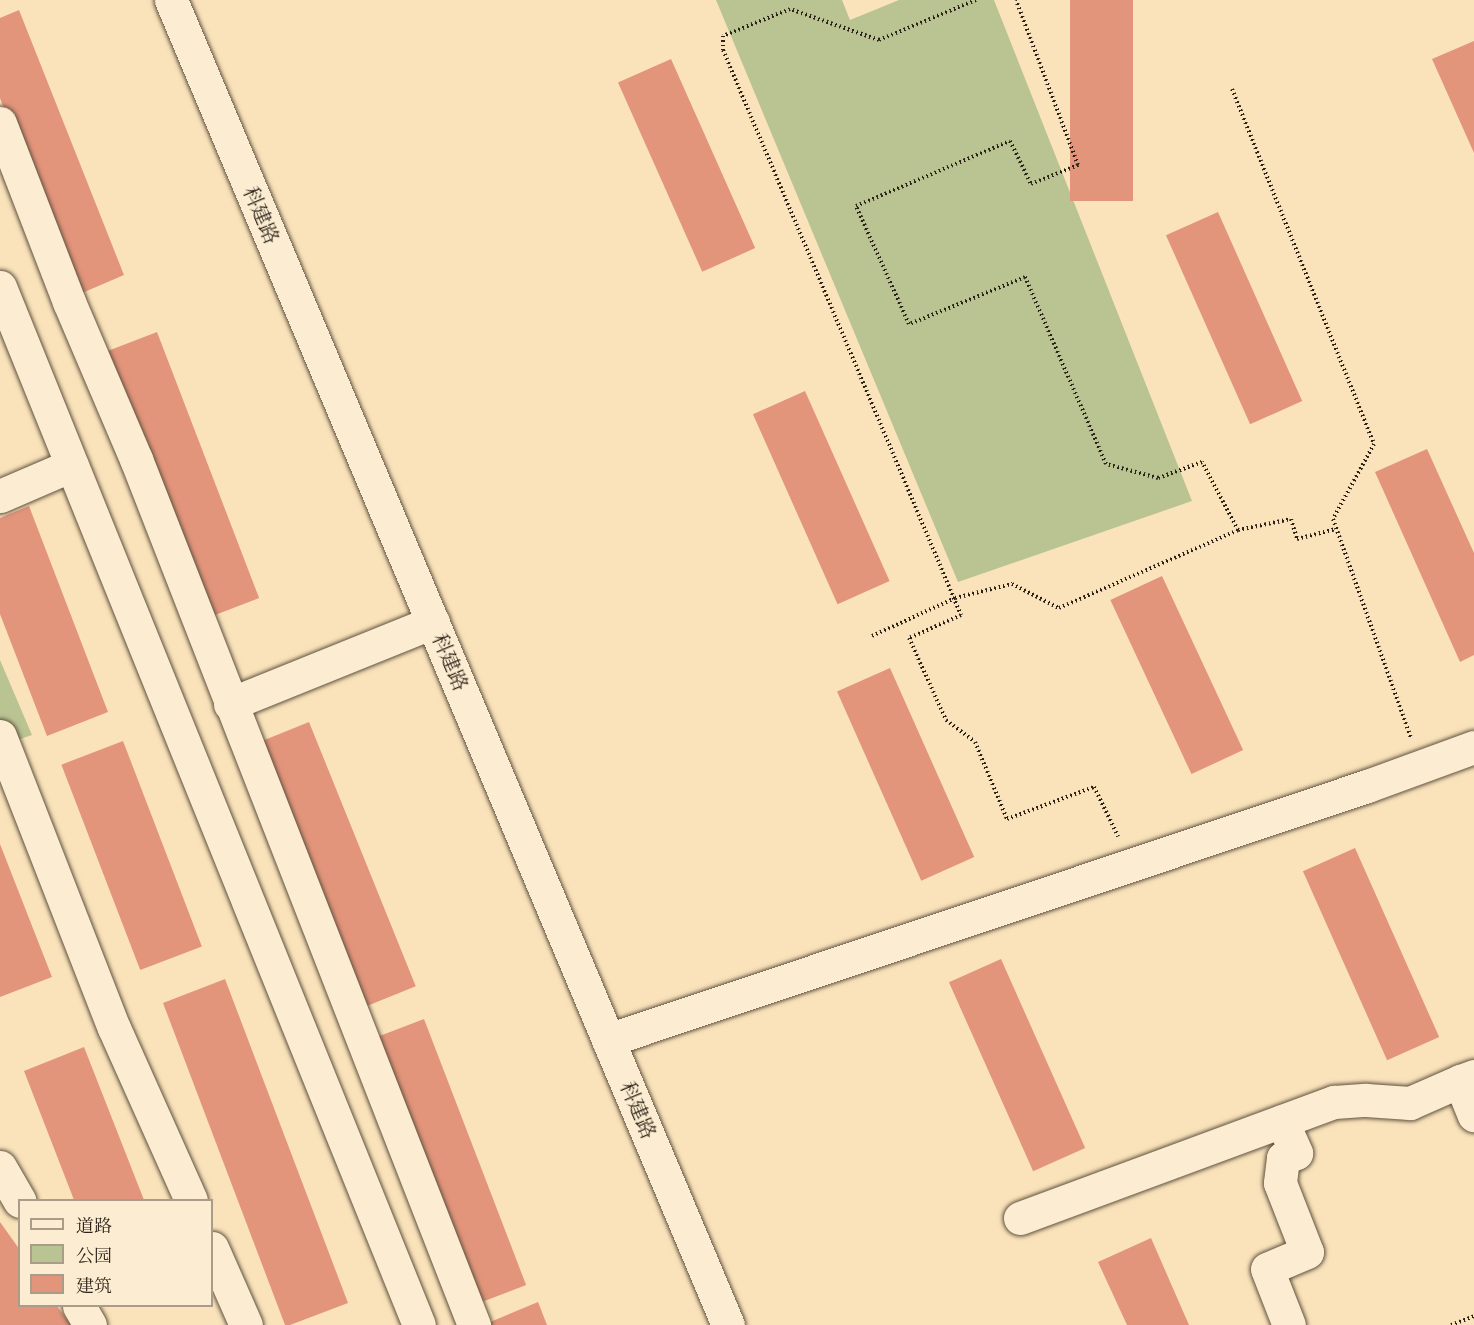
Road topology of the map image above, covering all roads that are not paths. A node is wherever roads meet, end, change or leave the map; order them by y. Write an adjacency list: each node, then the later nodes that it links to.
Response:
1 (171, 0): 6 (street, 科建路)
2 (0, 123): 7 (street)
3 (0, 287): 4 (street)
4 (72, 465): 5 (street); 22 (street)
5 (0, 496)
6 (433, 622): 7 (street); 10 (street, 科建路)
7 (230, 704): 23 (street)
8 (0, 736): 16 (street)
9 (1474, 747): 10 (street)
10 (608, 1040): 24 (street, 科建路)
11 (1467, 1079): 12 (street); 13 (street)
12 (1474, 1115)
13 (1282, 1121): 17 (street); 25 (street)
14 (0, 1167): 15 (street)
15 (19, 1199)
16 (190, 1199)
17 (1020, 1218)
18 (213, 1250): 21 (street)
19 (80, 1307): 20 (street)
20 (90, 1325)
21 (246, 1325)
22 (419, 1325)
23 (474, 1325)
24 (728, 1325)
25 (1289, 1325)

